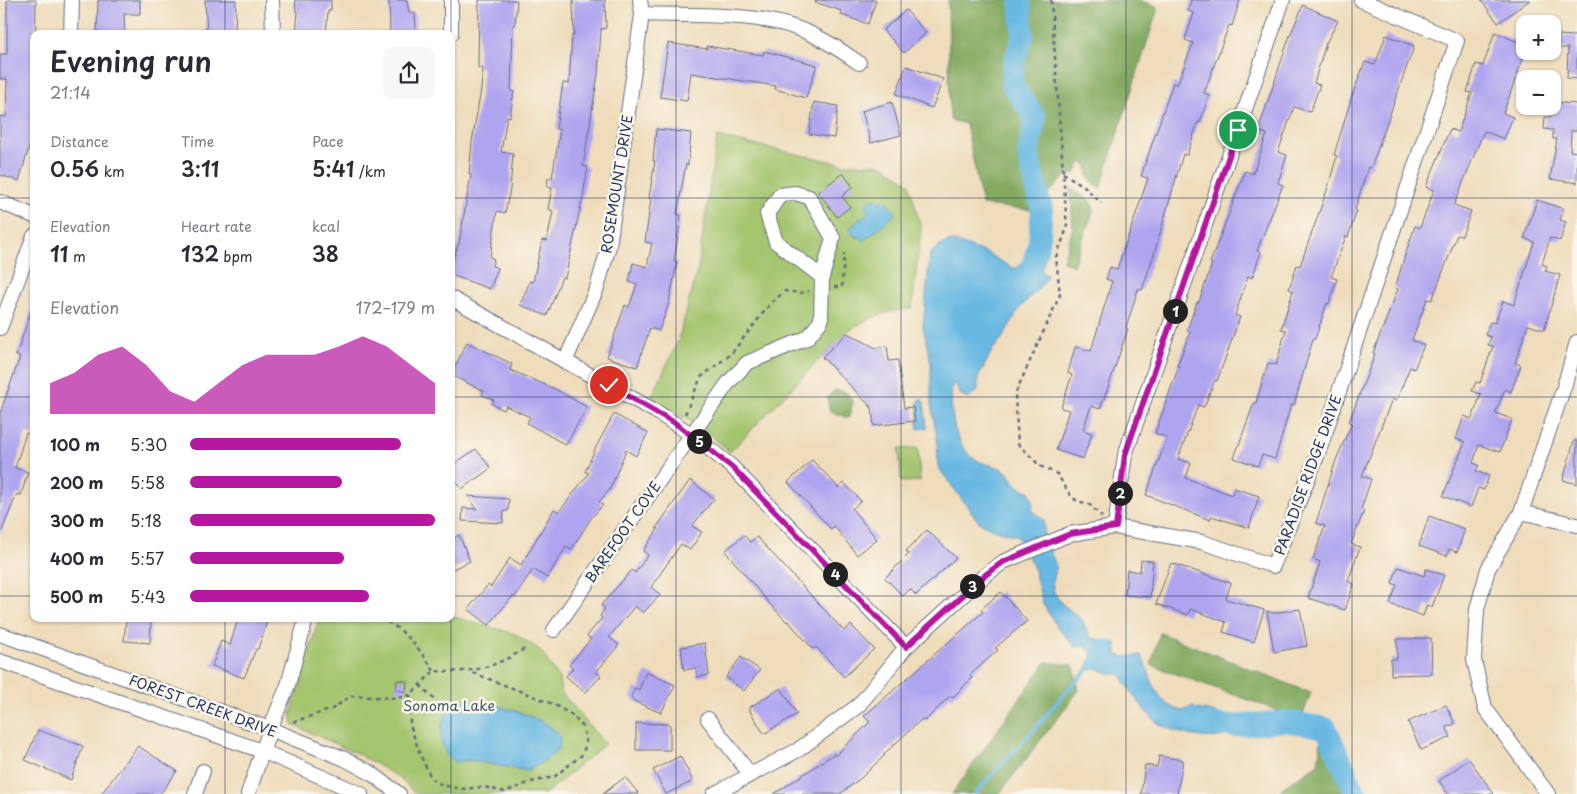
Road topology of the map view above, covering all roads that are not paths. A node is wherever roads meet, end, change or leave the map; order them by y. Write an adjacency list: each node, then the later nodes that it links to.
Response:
1 (72, 0): 7 (street)
2 (272, 0): 8 (street)
3 (452, 0): 9 (street)
4 (1282, 0): 22 (street)
5 (1362, 0): 22 (street, PARADISE RIDGE DRIVE)
6 (641, 7): 10 (street); 18 (street, ROSEMOUNT DRIVE)
7 (71, 30)
8 (273, 30)
9 (451, 30)
10 (859, 63)
11 (0, 202): 12 (street)
12 (30, 214)
13 (30, 247): 16 (street)
14 (823, 282): 14 (street, BAREFOOT COVE); 19 (street, BAREFOOT COVE)
15 (455, 300): 18 (street)
16 (0, 328)
17 (1577, 342): 20 (street)
18 (565, 362): 19 (street)
19 (691, 434): 24 (street, BAREFOOT COVE); 26 (street)
20 (1521, 512): 21 (street); 38 (street)
21 (1577, 525)
22 (1113, 527): 26 (street, PARADISE RIDGE DRIVE)
23 (305, 622): 29 (street)
24 (554, 630)
25 (0, 634): 29 (street, FOREST CREEK DRIVE)
26 (906, 647): 32 (street, PARADISE RIDGE DRIVE)
27 (0, 660): 30 (street, FOREST CREEK DRIVE)
28 (708, 719): 32 (street)
29 (270, 729): 30 (street); 36 (street, FOREST CREEK DRIVE)
30 (262, 751): 34 (street); 35 (street, FOREST CREEK DRIVE)
31 (203, 772): 33 (street)
32 (750, 774): 37 (street, PARADISE RIDGE DRIVE)
33 (195, 794)
34 (248, 794)
35 (362, 794)
36 (399, 794)
37 (714, 794)
38 (1548, 794)

